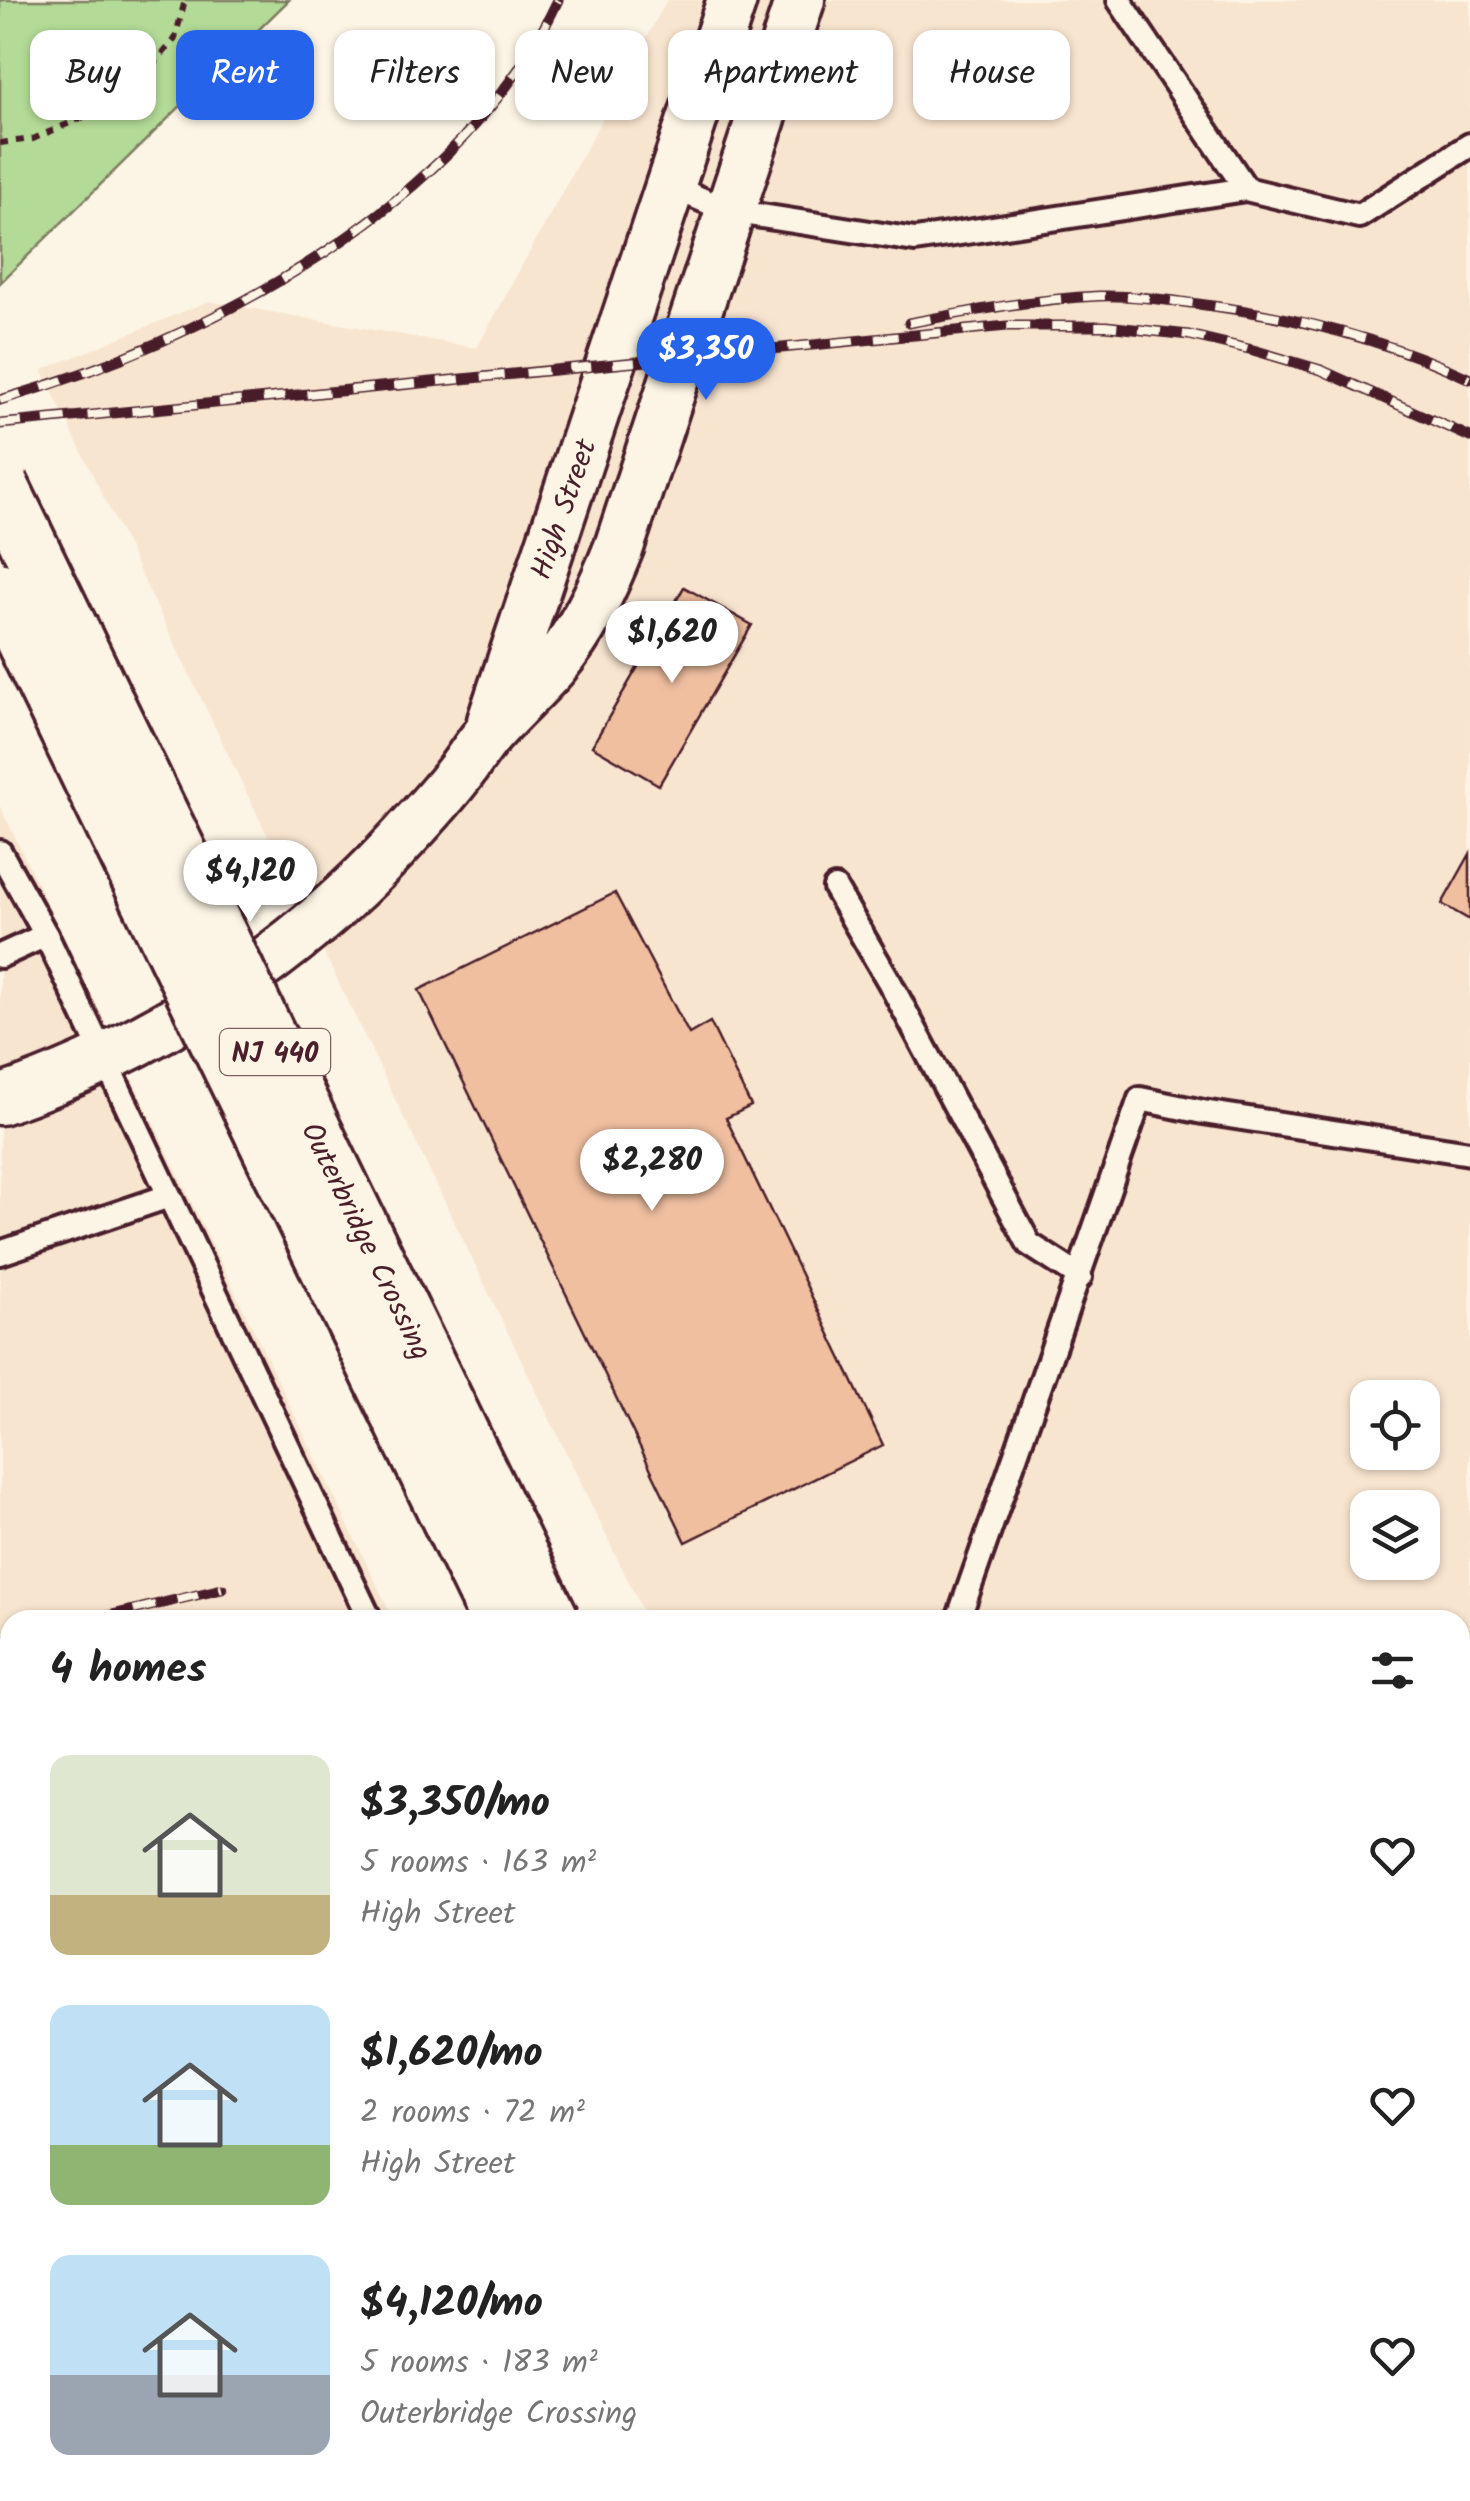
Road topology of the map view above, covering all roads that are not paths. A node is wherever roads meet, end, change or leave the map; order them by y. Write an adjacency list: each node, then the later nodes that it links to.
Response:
1 (732, 0): 5 (street, High Street)
2 (800, 0): 7 (street, High Street)
3 (1119, 0): 6 (lane)
4 (1470, 145): 6 (lane)
5 (670, 186): 7 (lane); 10 (street, High Street)
6 (1246, 189): 7 (lane)
7 (729, 211): 10 (street, High Street)
8 (0, 484): 23 (highway, Outerbridge Crossing / NJ 440, bridge)
9 (0, 591): 22 (highway, Outerbridge Crossing / NJ 440, bridge)
10 (488, 734): 15 (street, High Street)
11 (0, 852): 13 (lane)
12 (834, 888): 20 (lane)
13 (46, 935): 14 (lane); 15 (lane)
14 (0, 956)
15 (104, 1058): 16 (street, High Street); 18 (lane)
16 (0, 1100)
17 (1470, 1154): 20 (lane)
18 (169, 1196): 19 (lane); 21 (lane)
19 (0, 1253)
20 (1080, 1277): 24 (lane)
21 (365, 1610)
22 (495, 1610)
23 (546, 1610)
24 (962, 1610)

